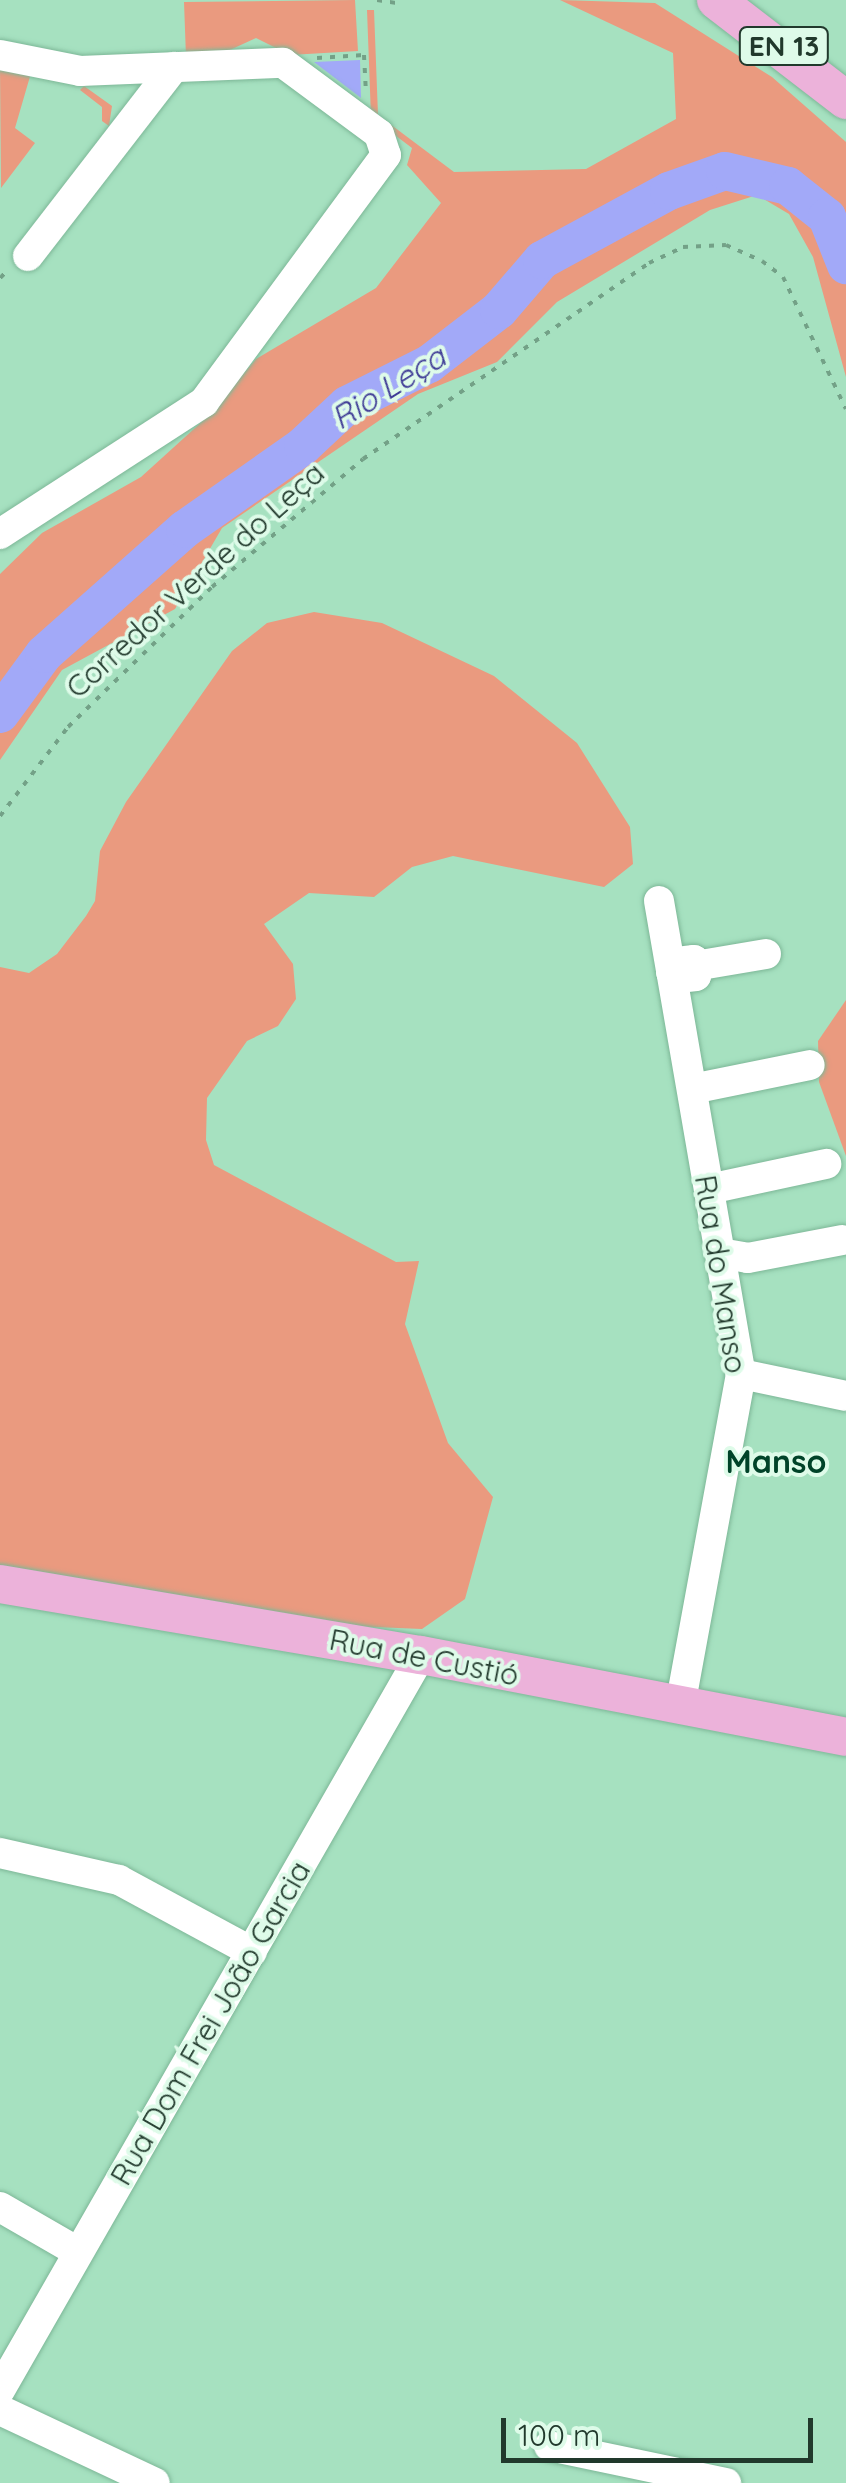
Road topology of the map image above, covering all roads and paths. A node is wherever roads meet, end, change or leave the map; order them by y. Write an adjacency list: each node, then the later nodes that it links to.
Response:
1 (376, 0): 3 (path)
2 (716, 0): 7 (main road, EN 13)
3 (397, 3)
4 (0, 55): 6 (street)
5 (283, 63): 6 (street); 8 (street); 8 (path)
6 (174, 67): 9 (street)
7 (846, 100)
8 (366, 124): 11 (street)
9 (28, 256)
10 (846, 409): 12 (path, Corredor Verde do Leça)
11 (0, 534)
12 (0, 816)
13 (659, 901): 15 (street, Rua do Manso)
14 (766, 954): 15 (street)
15 (682, 969): 17 (street, Rua do Manso)
16 (810, 1064): 17 (street)
17 (692, 1089): 19 (street, Rua do Manso)
18 (826, 1164): 19 (street)
19 (709, 1188): 21 (street, Rua do Manso)
20 (842, 1240): 21 (street)
21 (720, 1253): 22 (street, Rua do Manso)
22 (741, 1374): 23 (street); 26 (street, Rua do Manso)
23 (846, 1396)
24 (0, 1584): 25 (main road, Rua de Custió)
25 (421, 1655): 26 (main road, Rua de Custió); 29 (street, Rua Dom Frei João Garcia)
26 (680, 1706): 27 (main road, Rua de Custió)
27 (846, 1738)
28 (0, 1853): 29 (street)
29 (252, 1952): 31 (street, Rua Dom Frei João Garcia)
30 (0, 2207): 31 (street)
31 (78, 2252): 32 (street, Rua Dom Frei João Garcia)
32 (0, 2390)
33 (0, 2410): 35 (street)
34 (549, 2446): 36 (street)
35 (155, 2483)
36 (726, 2483)

